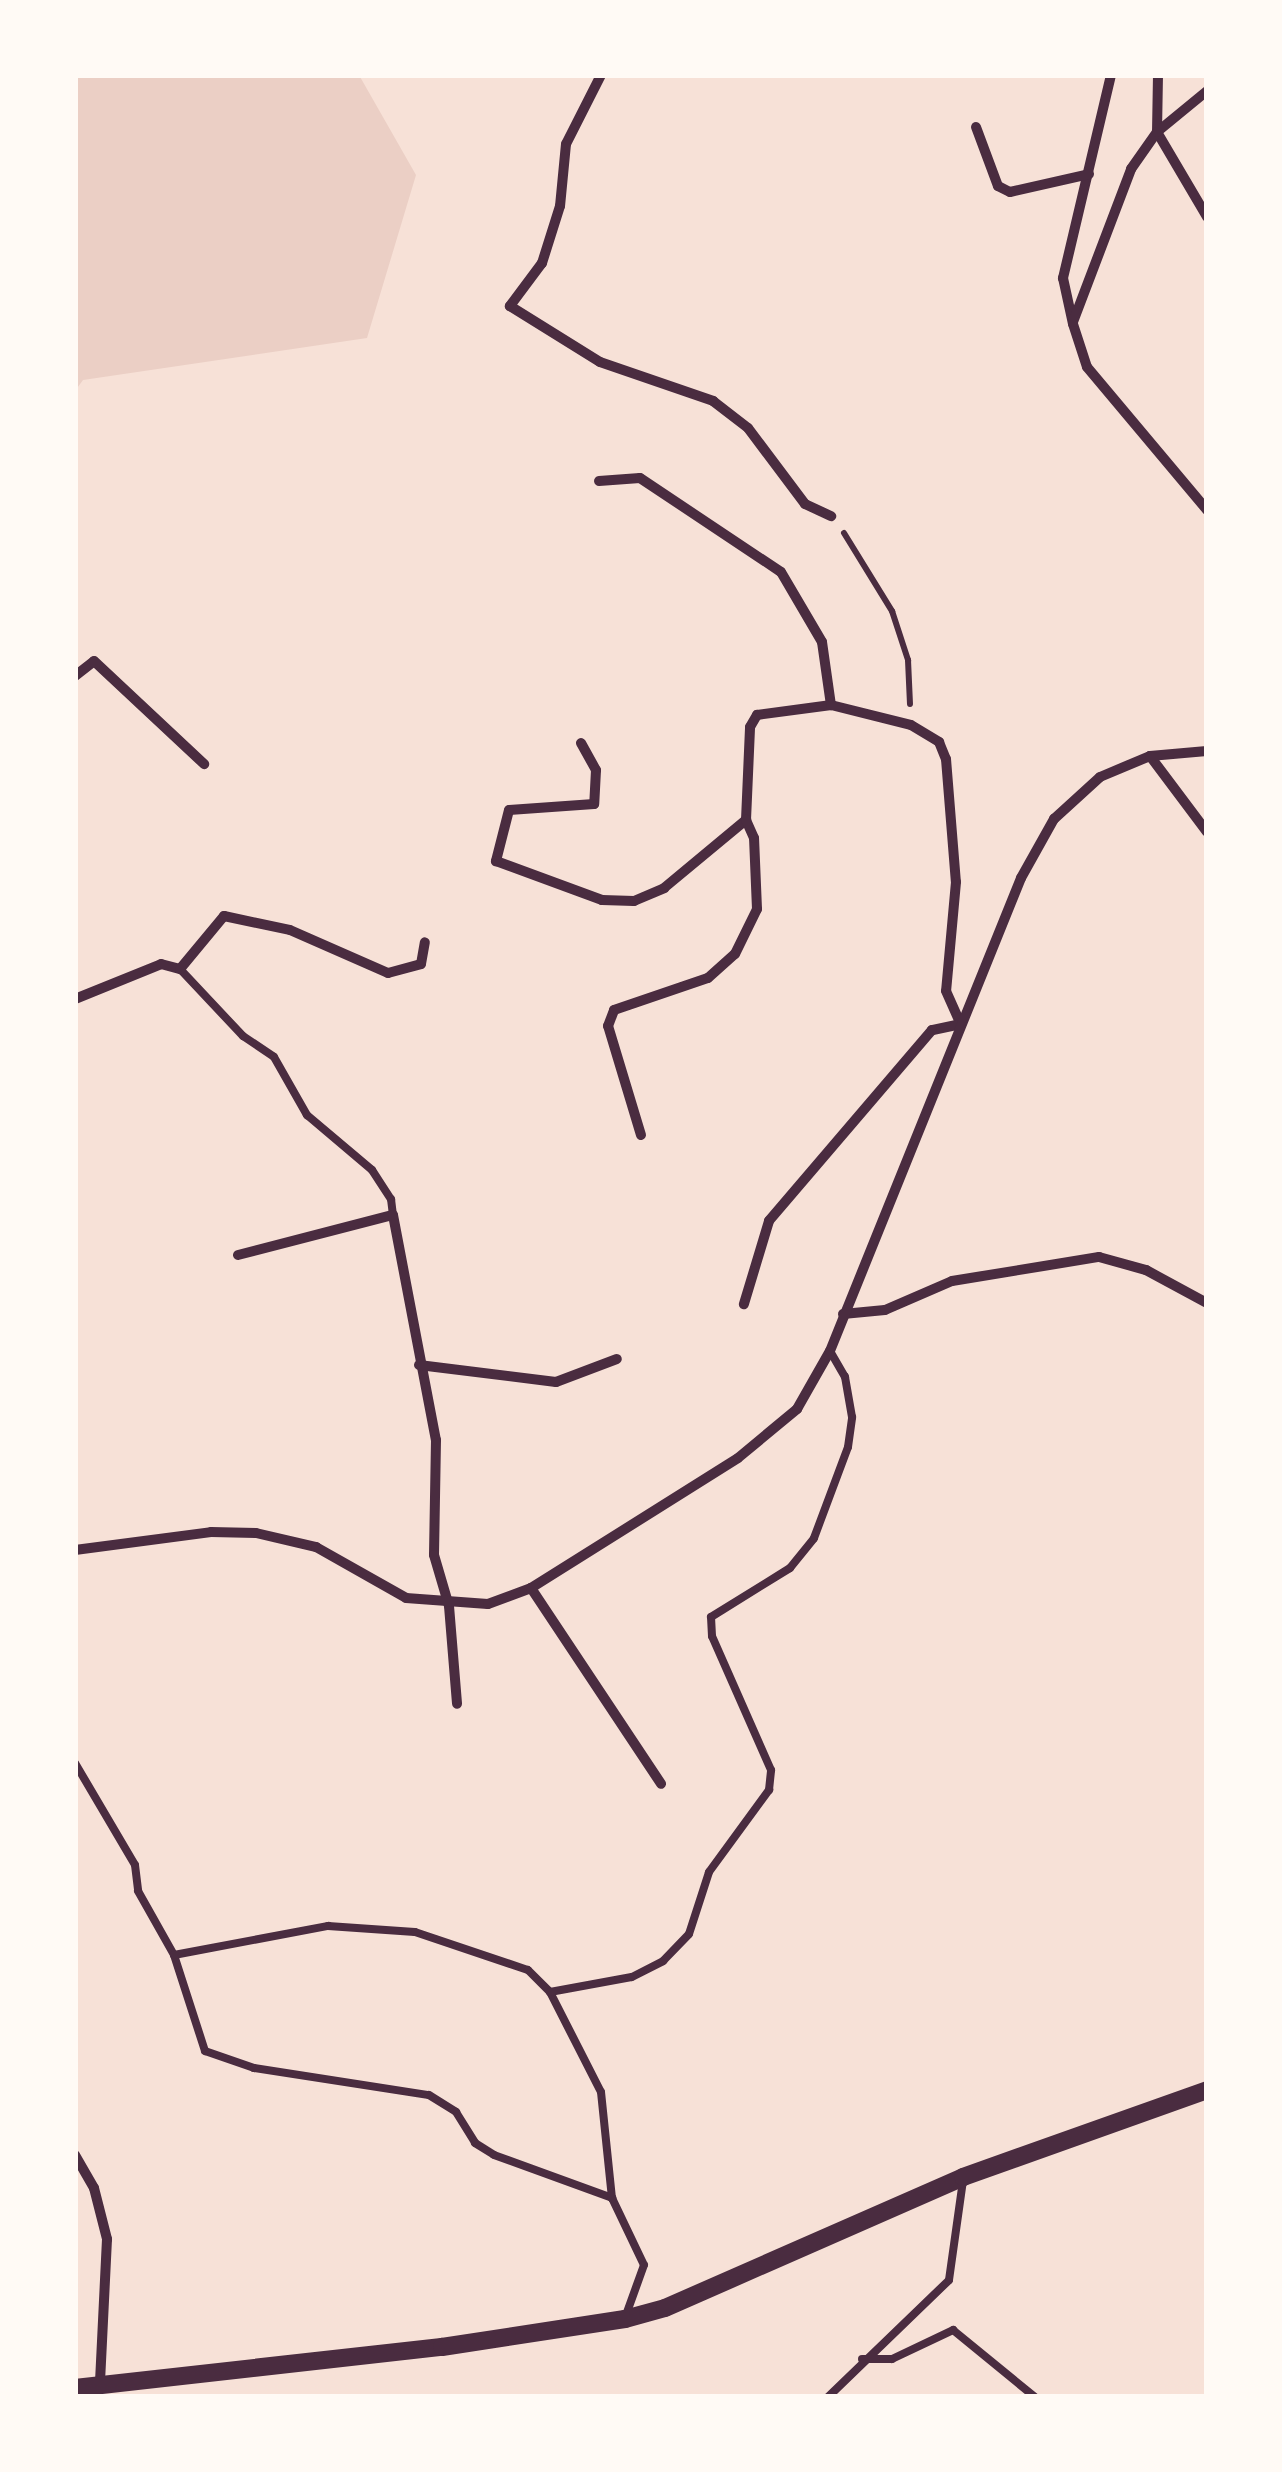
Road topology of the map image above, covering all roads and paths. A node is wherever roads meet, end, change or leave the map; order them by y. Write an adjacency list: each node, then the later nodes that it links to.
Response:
1 (601, 75): 12 (street)
2 (1111, 75): 7 (street)
3 (1158, 75): 6 (street)
4 (1207, 90): 6 (street)
5 (976, 127): 7 (street)
6 (1157, 132): 8 (street); 9 (street)
7 (1089, 174): 9 (street)
8 (1207, 217)
9 (1073, 324): 11 (street)
10 (599, 481): 14 (street)
11 (1207, 510)
12 (831, 516): 15 (path)
13 (75, 676): 19 (street)
14 (831, 705): 15 (street); 20 (street)
15 (911, 725): 25 (street)
16 (582, 743): 20 (street)
17 (1207, 751): 18 (street)
18 (1150, 756): 21 (street); 25 (street)
19 (204, 764)
20 (746, 820): 26 (street)
21 (1207, 832)
22 (425, 942): 23 (street)
23 (180, 969): 24 (street); 27 (lane)
24 (75, 999)
25 (961, 1024): 30 (street); 31 (street)
26 (640, 1135)
27 (392, 1215): 28 (street); 34 (street)
28 (238, 1256)
29 (1207, 1303): 31 (street)
30 (744, 1304)
31 (843, 1314): 32 (street)
32 (830, 1351): 36 (street); 42 (lane)
33 (618, 1359): 34 (street)
34 (419, 1366): 37 (street)
35 (75, 1550): 37 (street)
36 (531, 1588): 37 (street); 40 (street)
37 (449, 1606): 38 (street)
38 (457, 1704)
39 (75, 1763): 41 (lane)
40 (661, 1784)
41 (174, 1955): 42 (lane); 46 (lane)
42 (550, 1992): 46 (lane)
43 (1207, 2090): 45 (street)
44 (75, 2155): 49 (street)
45 (963, 2177): 47 (street); 48 (lane)
46 (612, 2198): 47 (lane)
47 (625, 2319): 49 (street)
48 (862, 2359): 51 (lane); 52 (lane)
49 (100, 2382): 50 (street)
50 (75, 2388)
51 (828, 2397)
52 (1035, 2397)

